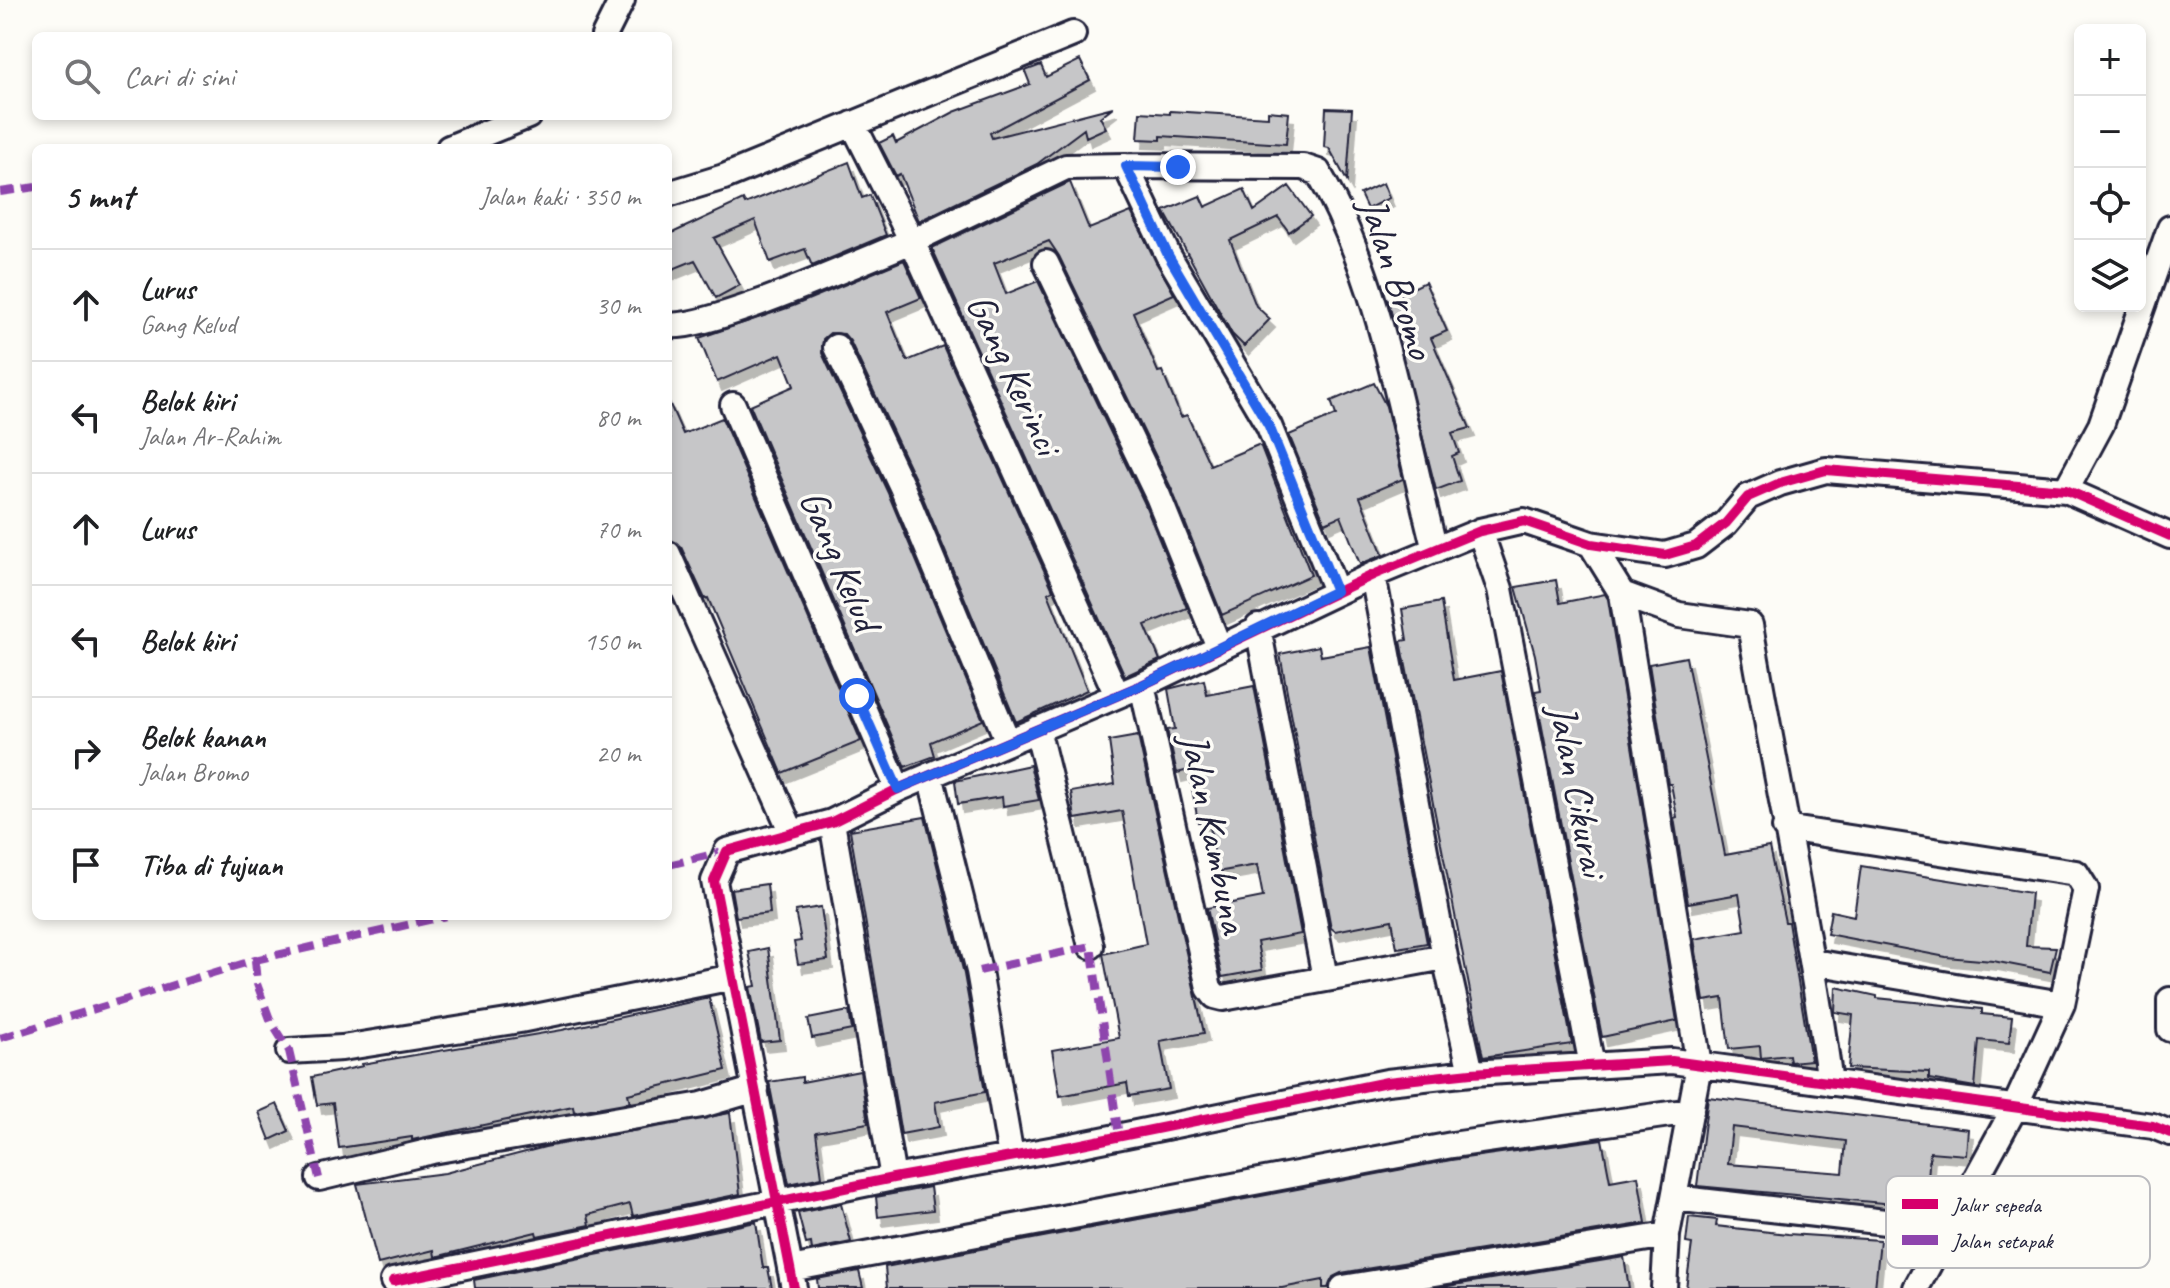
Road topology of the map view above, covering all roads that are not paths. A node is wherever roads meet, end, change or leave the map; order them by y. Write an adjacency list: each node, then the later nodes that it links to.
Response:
1 (622, 0): 2 (street)
2 (606, 32)
3 (1073, 34): 5 (street)
4 (518, 120): 6 (street)
5 (853, 124): 8 (street); 10 (street, Gang Kerinci)
6 (459, 144)
7 (1126, 166): 10 (street); 19 (street, Jalan Bromo); 22 (street)
8 (672, 193)
9 (2170, 228): 15 (street)
10 (912, 241): 12 (street); 27 (street, Gang Kerinci)
11 (1046, 263): 25 (street)
12 (672, 326)
13 (836, 347): 29 (street)
14 (733, 405): 31 (street, Gang Kelud)
15 (2066, 490): 17 (street); 18 (street)
16 (1480, 531): 18 (street); 19 (street); 45 (street, Jalan Cikurai)
17 (2170, 536)
18 (1591, 544): 23 (street)
19 (1435, 550): 21 (street)
20 (672, 563): 34 (street)
21 (1373, 575): 22 (street); 36 (street)
22 (1336, 591): 24 (street)
23 (1622, 594): 33 (street); 44 (street)
24 (1258, 627): 25 (street); 39 (street)
25 (1219, 647): 26 (street)
26 (1142, 685): 27 (street); 39 (street, Jalan Kambuna)
27 (1117, 695): 28 (street)
28 (1037, 729): 29 (street); 35 (street)
29 (1008, 742): 30 (street)
30 (930, 775): 31 (street); 52 (street)
31 (898, 789): 32 (street)
32 (832, 822): 34 (street); 55 (street)
33 (1785, 828): 37 (street); 41 (street)
34 (792, 833): 38 (street)
35 (1091, 946)
36 (1445, 957): 39 (street); 46 (street)
37 (1813, 962): 41 (street); 47 (street)
38 (733, 977): 43 (street); 48 (street)
39 (1325, 978)
40 (2170, 1000): 42 (street)
41 (2062, 1004): 49 (street)
42 (2170, 1029)
43 (289, 1051)
44 (1699, 1065): 45 (street); 47 (street); 50 (street)
45 (1592, 1066): 46 (street)
46 (1471, 1073): 52 (street)
47 (1830, 1083): 49 (street)
48 (756, 1089): 54 (street); 57 (street)
49 (2014, 1109): 51 (street); 53 (street)
50 (1691, 1111): 56 (street); 61 (street)
51 (2170, 1133)
52 (1011, 1157): 55 (street)
53 (1977, 1176)
54 (319, 1178)
55 (893, 1178): 57 (street)
56 (1674, 1198): 58 (street); 59 (street)
57 (778, 1202): 61 (street); 62 (street)
58 (1886, 1222)
59 (1667, 1235): 63 (street); 64 (street)
60 (1927, 1268): 65 (street)
61 (792, 1278)
62 (393, 1281)
63 (1343, 1288)
64 (1664, 1288)
65 (1916, 1288)

